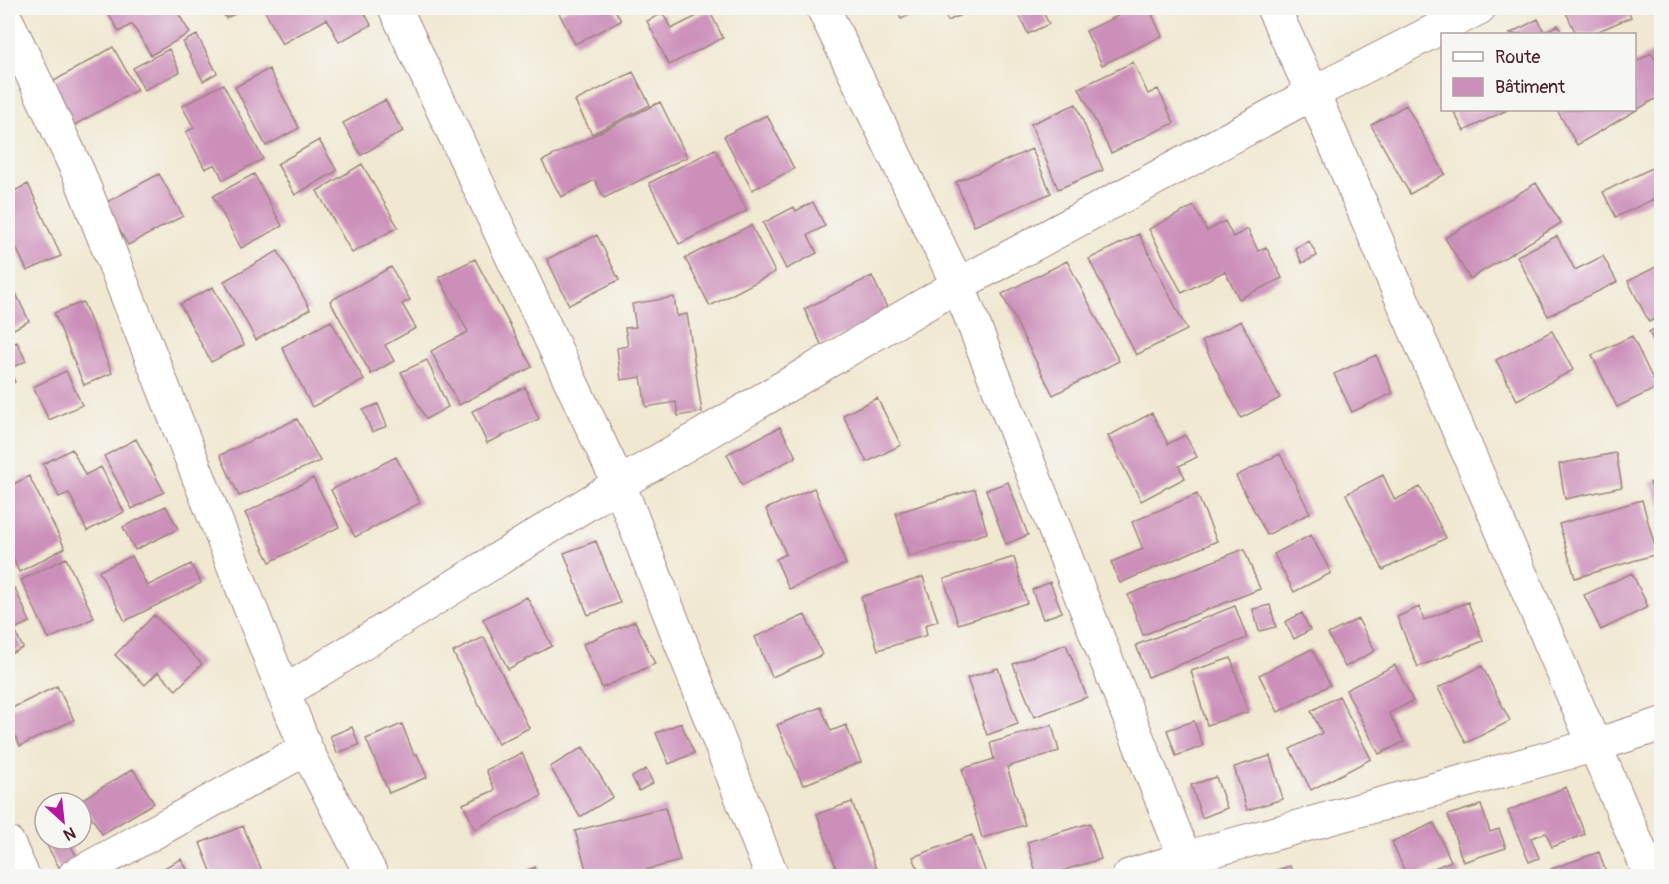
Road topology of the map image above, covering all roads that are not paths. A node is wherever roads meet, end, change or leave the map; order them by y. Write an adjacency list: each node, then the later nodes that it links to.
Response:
1 (395, 8): 8 (street)
2 (823, 8): 7 (street)
3 (1273, 8): 6 (street)
4 (1479, 8): 6 (street)
5 (8, 23): 9 (street)
6 (1313, 93): 7 (street); 11 (street)
7 (958, 285): 8 (street); 14 (street)
8 (619, 484): 9 (street); 18 (street)
9 (283, 693): 12 (street)
10 (1662, 724): 11 (street)
11 (1596, 745): 14 (street); 20 (street)
12 (306, 749): 16 (street); 17 (street)
13 (8, 843): 15 (street)
14 (1189, 867): 19 (street)
15 (22, 876)
16 (74, 876)
17 (372, 876)
18 (772, 876)
19 (1129, 876)
20 (1651, 876)

